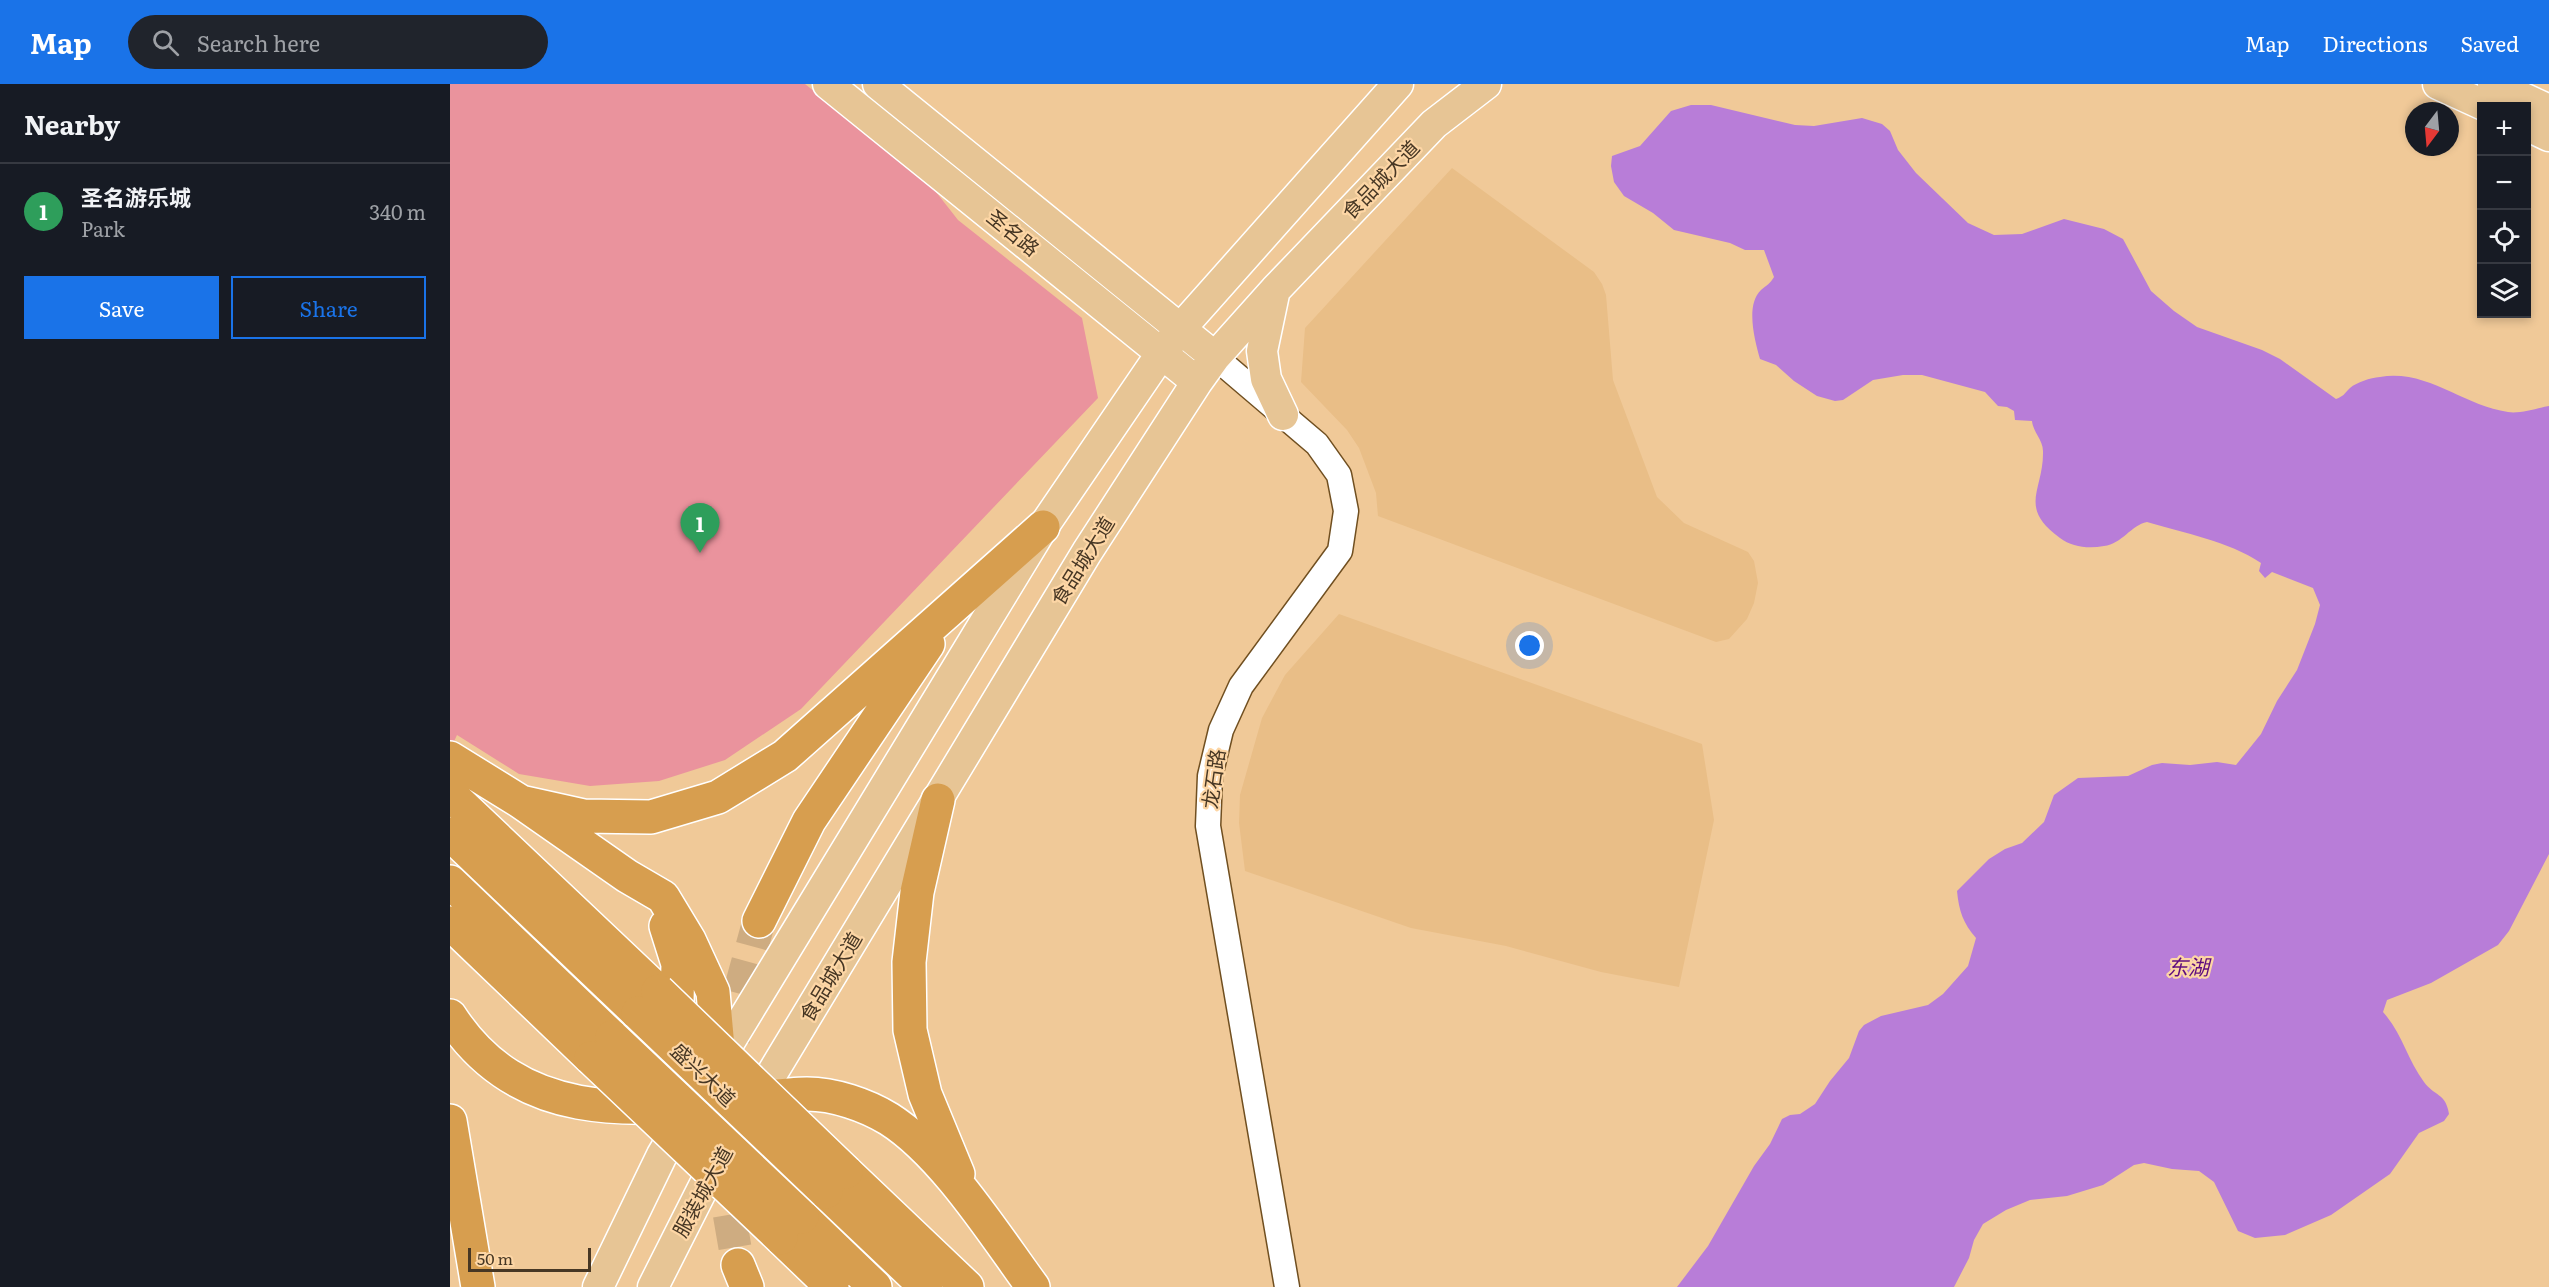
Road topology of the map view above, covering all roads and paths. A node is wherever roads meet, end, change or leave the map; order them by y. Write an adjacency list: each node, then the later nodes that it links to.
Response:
1 (878, 84): 12 (main road, 圣名路)
2 (1398, 84): 12 (main road)
3 (1486, 84): 11 (main road, 食品城大道)
4 (2438, 84): 7 (main road)
5 (2493, 84): 8 (main road)
6 (843, 88): 13 (main road, 圣名路)
7 (2477, 102)
8 (2549, 110)
9 (2531, 127): 10 (main road)
10 (2549, 136)
11 (1275, 290): 14 (main road, 食品城大道); 16 (main road)
12 (1181, 328): 13 (main road); 14 (main road, 圣名路)
13 (1161, 354): 15 (main road, 圣名路); 17 (main road)
14 (1215, 357): 15 (main road, 食品城大道); 16 (street, 龙石路)
15 (1197, 382): 21 (main road, 食品城大道)
16 (1283, 415): 48 (street, 龙石路)
17 (1043, 527): 18 (highway); 31 (main road)
18 (958, 600): 22 (highway); 27 (highway)
19 (450, 758): 22 (highway)
20 (450, 794): 24 (highway)
21 (938, 800): 33 (main road, 食品城大道); 38 (highway)
22 (521, 802): 25 (highway)
23 (450, 834): 24 (highway)
24 (490, 852): 36 (highway, 盛兴大道, bridge)
25 (627, 876): 31 (highway); 32 (highway)
26 (453, 885): 30 (highway, 盛兴大道)
27 (759, 921)
28 (450, 923): 30 (highway)
29 (450, 1016): 32 (highway)
30 (602, 1047): 39 (highway, 盛兴大道, bridge)
31 (719, 1059): 34 (highway)
32 (506, 1075): 34 (highway)
33 (757, 1099): 34 (highway); 37 (main road, 服装城大道); 38 (highway)
34 (702, 1104): 37 (highway); 41 (main road)
35 (450, 1121): 40 (highway)
36 (836, 1182): 45 (highway, 盛兴大道); 46 (highway)
37 (704, 1186): 42 (main road, 服装城大道)
38 (969, 1200): 47 (highway)
39 (791, 1228): 43 (highway); 44 (highway, 盛兴大道)
40 (478, 1287)
41 (598, 1287)
42 (653, 1287)
43 (832, 1287)
44 (875, 1287)
45 (926, 1287)
46 (967, 1287)
47 (1033, 1287)
48 (1287, 1287)

